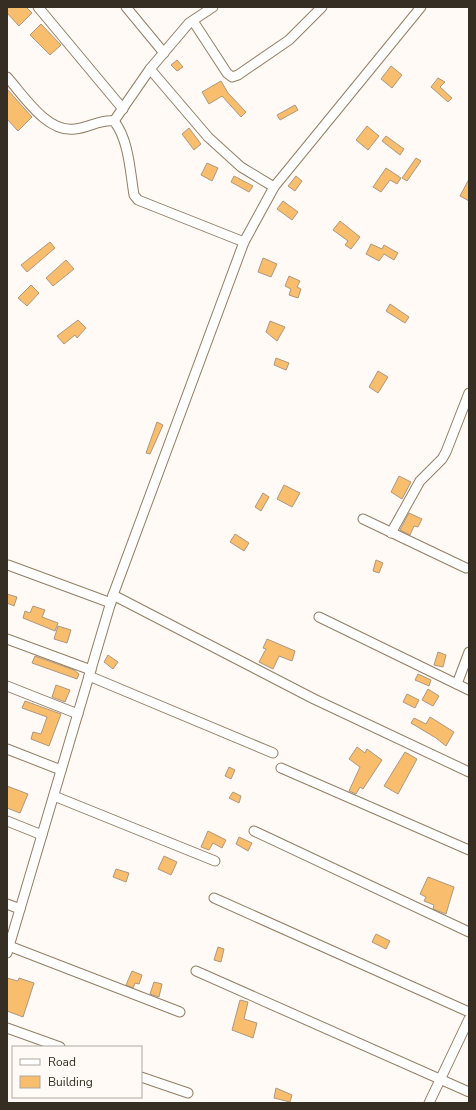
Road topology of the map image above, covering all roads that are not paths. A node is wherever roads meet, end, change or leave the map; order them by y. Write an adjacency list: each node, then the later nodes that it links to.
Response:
1 (38, 7): 10 (street)
2 (126, 7): 7 (street)
3 (213, 7): 6 (street)
4 (322, 7): 6 (street)
5 (421, 7): 12 (street)
6 (193, 21): 7 (street)
7 (164, 53): 8 (street)
8 (150, 69): 10 (street); 12 (street)
9 (7, 77): 11 (street)
10 (123, 109): 11 (street)
11 (114, 120): 13 (street)
12 (274, 187): 13 (street)
13 (244, 242): 19 (street)
14 (469, 393): 16 (street)
15 (363, 520): 16 (street)
16 (391, 533): 18 (street)
17 (8, 565): 19 (street)
18 (466, 568)
19 (112, 599): 23 (street); 32 (street)
20 (319, 617): 24 (street)
21 (7, 639): 23 (street)
22 (469, 652): 24 (street)
23 (90, 673): 27 (street); 29 (street)
24 (457, 684): 26 (street)
25 (7, 686): 27 (street)
26 (469, 690)
27 (78, 714): 31 (street)
28 (7, 749): 31 (street)
29 (273, 753)
30 (281, 768): 37 (street)
31 (62, 770): 33 (street)
32 (469, 772)
33 (54, 796): 36 (street); 38 (street)
34 (7, 821): 36 (street)
35 (254, 831): 42 (street)
36 (42, 835): 41 (street)
37 (469, 850)
38 (215, 861)
39 (214, 898): 46 (street)
40 (7, 904): 41 (street)
41 (20, 909): 43 (street)
42 (469, 932)
43 (8, 949): 45 (street)
44 (196, 971): 51 (street)
45 (180, 1012)
46 (469, 1012)
47 (469, 1019): 51 (street)
48 (7, 1028): 49 (street)
49 (57, 1046)
50 (142, 1076): 53 (street)
51 (441, 1079): 52 (street); 54 (street)
52 (469, 1092)
53 (188, 1094)
54 (429, 1103)

